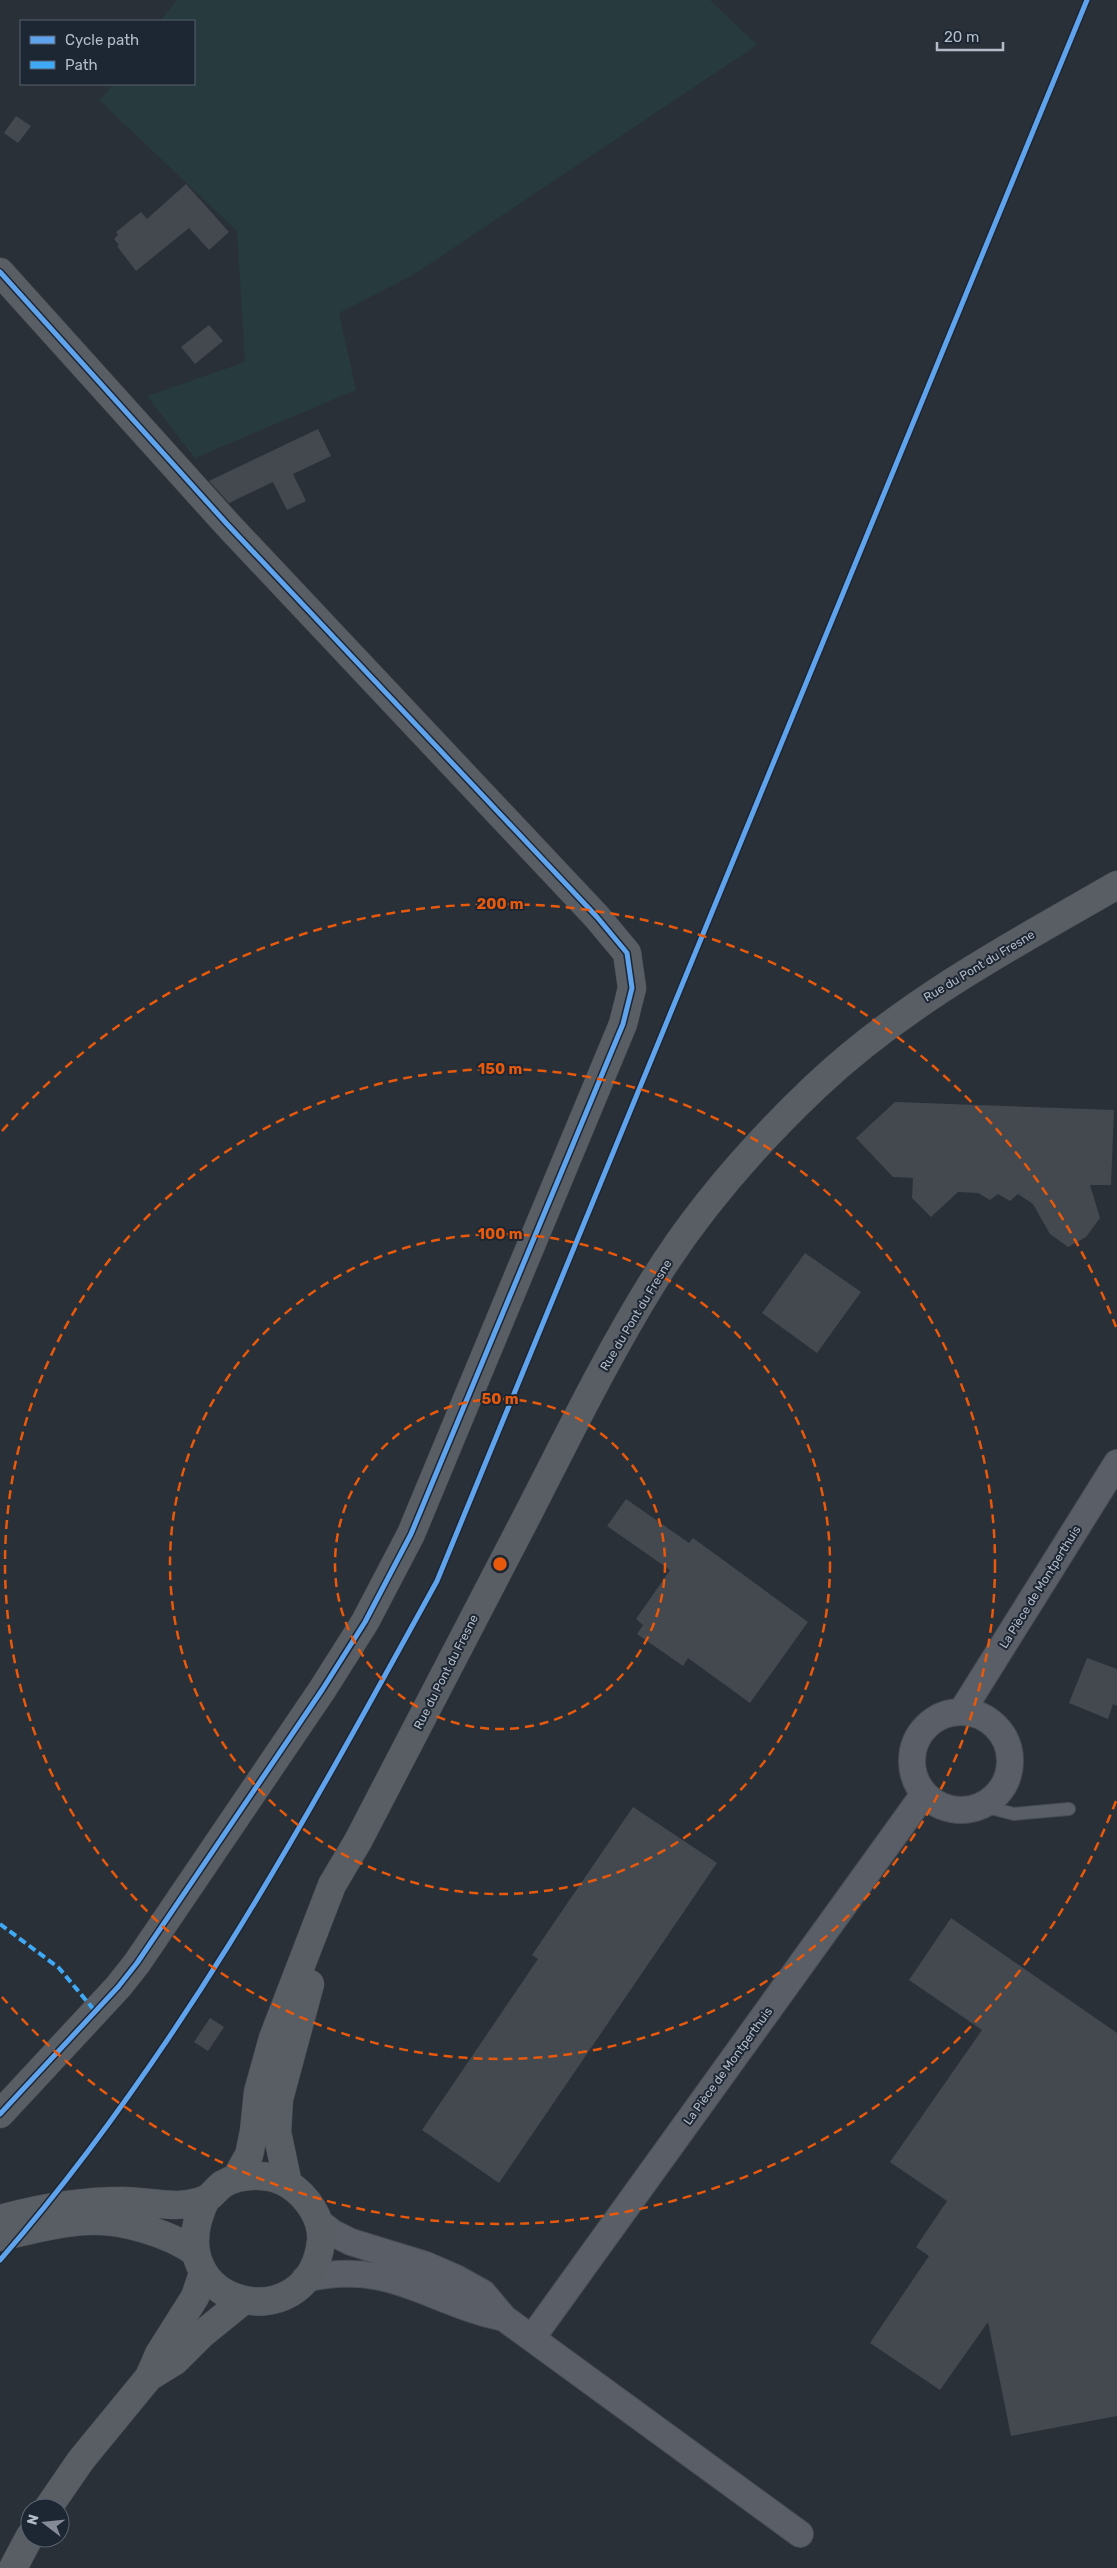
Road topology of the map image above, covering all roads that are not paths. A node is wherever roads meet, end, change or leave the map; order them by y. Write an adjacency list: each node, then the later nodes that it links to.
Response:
1 (0, 272): 9 (main road)
2 (1117, 885): 8 (main road, Rue du Pont du Fresne)
3 (1117, 1463): 4 (street, La Pièce de Montperthuis)
4 (962, 1711): 5 (street); 6 (street)
5 (924, 1794): 6 (street); 20 (street, La Pièce de Montperthuis)
6 (983, 1806): 7 (lane)
7 (1069, 1809)
8 (358, 1841): 10 (main road, Rue du Pont du Fresne); 11 (main road, Rue du Pont du Fresne)
9 (0, 2114)
10 (236, 2178): 11 (main road); 12 (main road)
11 (288, 2184): 14 (main road)
12 (206, 2199): 13 (main road); 16 (main road)
13 (0, 2219)
14 (320, 2222): 17 (main road); 19 (street)
15 (0, 2237): 16 (main road)
16 (200, 2263): 18 (main road); 21 (main road)
17 (305, 2279): 18 (main road); 19 (street)
18 (244, 2300): 21 (main road)
19 (504, 2318): 20 (street)
20 (532, 2338): 23 (street)
21 (149, 2377): 22 (main road)
22 (55, 2498)
23 (800, 2534)
24 (24, 2548): 25 (main road)
25 (13, 2568)

